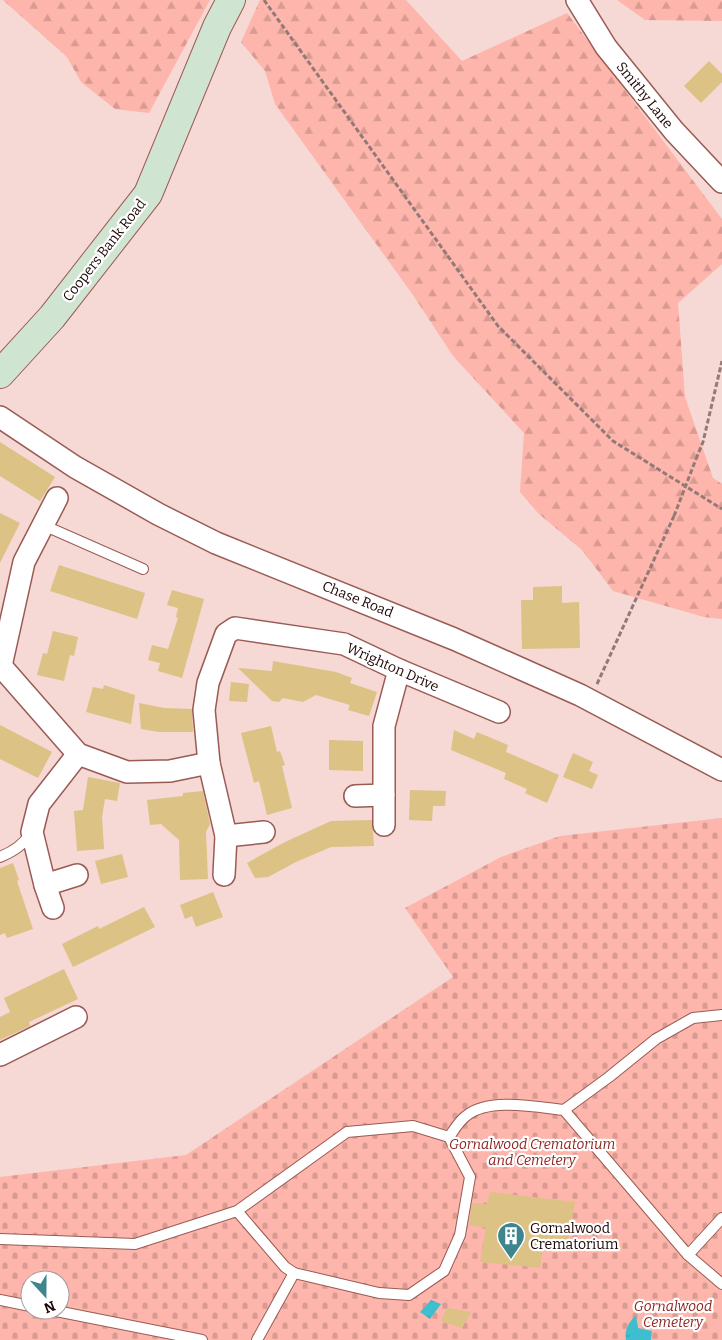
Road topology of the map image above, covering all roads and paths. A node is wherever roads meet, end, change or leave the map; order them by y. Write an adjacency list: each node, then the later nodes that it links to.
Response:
1 (231, 0): 6 (street, Coopers Bank Road)
2 (264, 0): 9 (path)
3 (577, 0): 4 (street, Smithy Lane)
4 (722, 182)
5 (722, 361): 14 (path, bridge)
6 (0, 374)
7 (0, 417): 14 (street, Chase Road)
8 (57, 498): 10 (street)
9 (722, 509)
10 (43, 525): 11 (lane); 12 (street)
11 (143, 569)
12 (1, 666): 16 (street)
13 (399, 670): 15 (street, Wrighton Drive); 17 (street, Wrighton Drive); 19 (street)
14 (595, 703): 18 (street, Chase Road)
15 (499, 712)
16 (78, 754): 17 (street); 22 (street)
17 (209, 764): 24 (street)
18 (722, 770)
19 (384, 795): 20 (street); 21 (street)
20 (355, 796)
21 (384, 825)
22 (32, 832): 25 (lane); 28 (street)
23 (264, 832): 24 (street)
24 (226, 836): 26 (street)
25 (0, 857)
26 (224, 875)
27 (77, 876): 28 (street)
28 (45, 885): 29 (street)
29 (53, 908)
30 (722, 1015): 33 (lane)
31 (76, 1017): 32 (street)
32 (0, 1055)
33 (564, 1110): 34 (lane); 38 (lane)
34 (449, 1137): 35 (lane); 39 (lane)
35 (238, 1211): 37 (lane); 39 (lane)
36 (722, 1218): 38 (lane)
37 (0, 1239)
38 (688, 1255): 40 (lane)
39 (294, 1273): 45 (lane)
40 (722, 1284)
41 (0, 1300): 42 (lane)
42 (20, 1304)
43 (70, 1314): 44 (lane)
44 (202, 1340)
45 (257, 1340)

